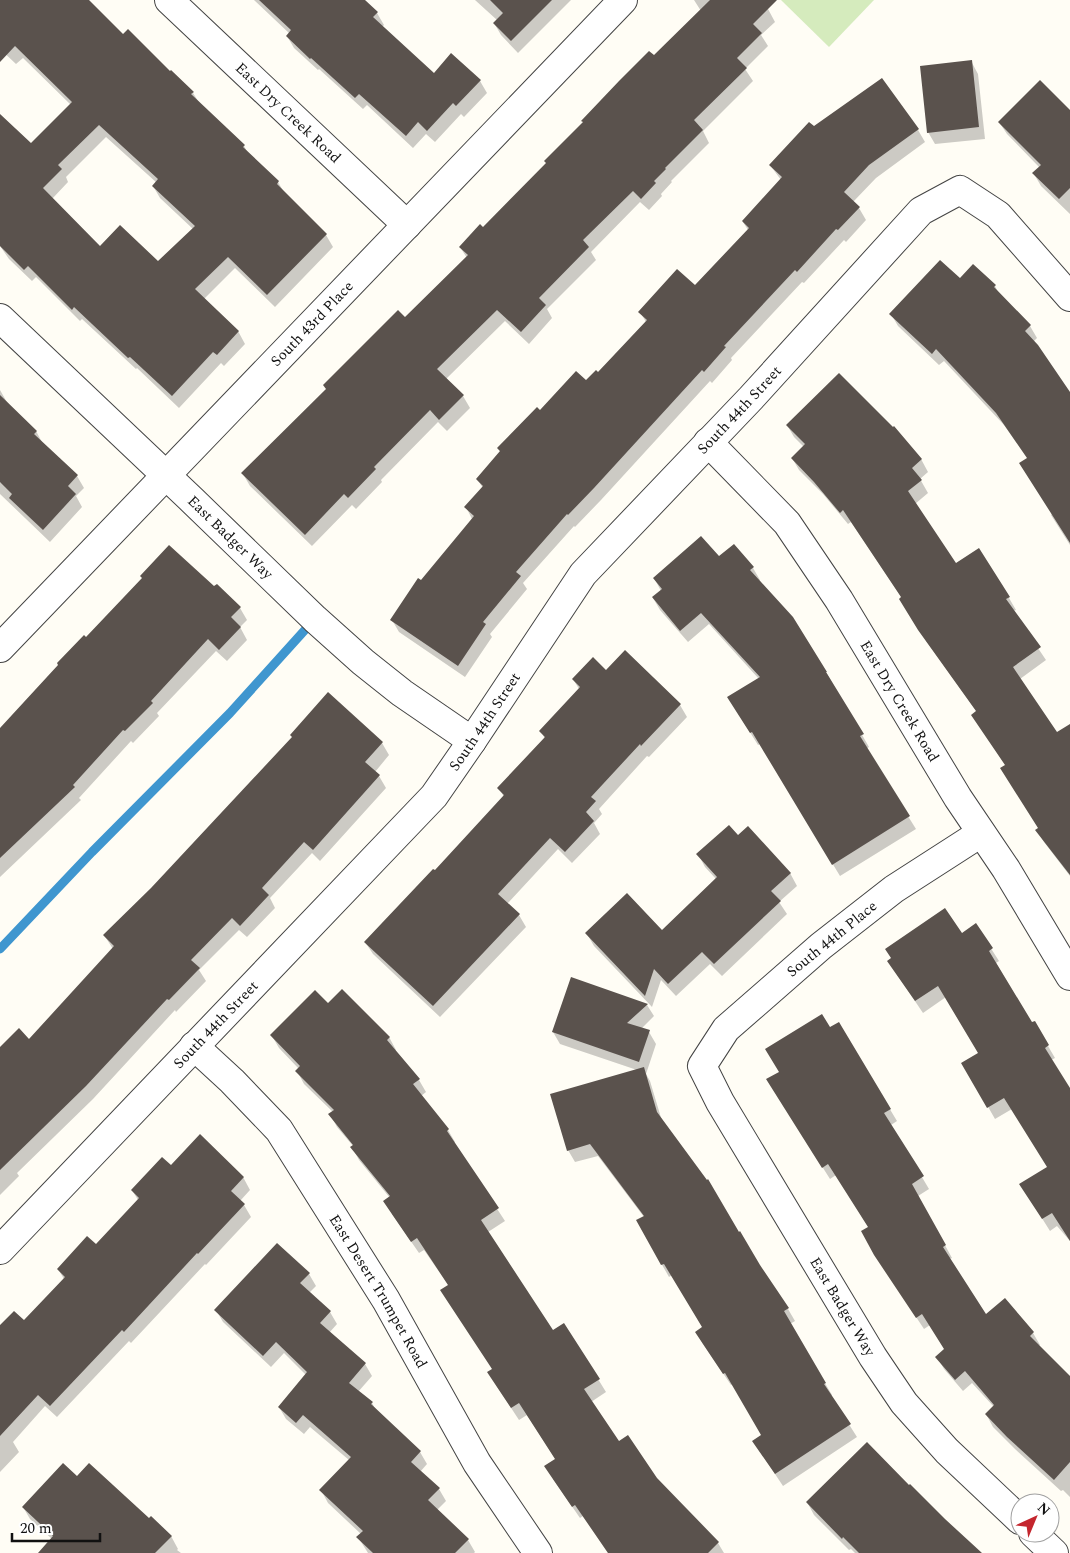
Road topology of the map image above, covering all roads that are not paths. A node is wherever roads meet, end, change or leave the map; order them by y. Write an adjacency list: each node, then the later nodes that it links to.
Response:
1 (169, 0): 3 (street, East Dry Creek Road)
2 (623, 0): 3 (street, South 43rd Place)
3 (407, 226): 7 (street, South 43rd Place)
4 (1070, 297): 6 (street, South 44th Street)
5 (0, 318): 7 (street, East Badger Way)
6 (708, 442): 9 (street, South 44th Street); 10 (street, East Dry Creek Road)
7 (165, 475): 8 (street, South 43rd Place); 9 (street, East Badger Way)
8 (0, 648)
9 (472, 741): 12 (street, South 44th Street)
10 (981, 833): 11 (street, East Dry Creek Road); 13 (street, South 44th Place)
11 (1070, 976)
12 (194, 1046): 14 (street, South 44th Street); 17 (street, East Desert Trumpet Road)
13 (702, 1066): 15 (street, East Badger Way)
14 (0, 1250)
15 (1010, 1511)
16 (1044, 1543): 18 (street)
17 (538, 1553)
18 (1054, 1553)

